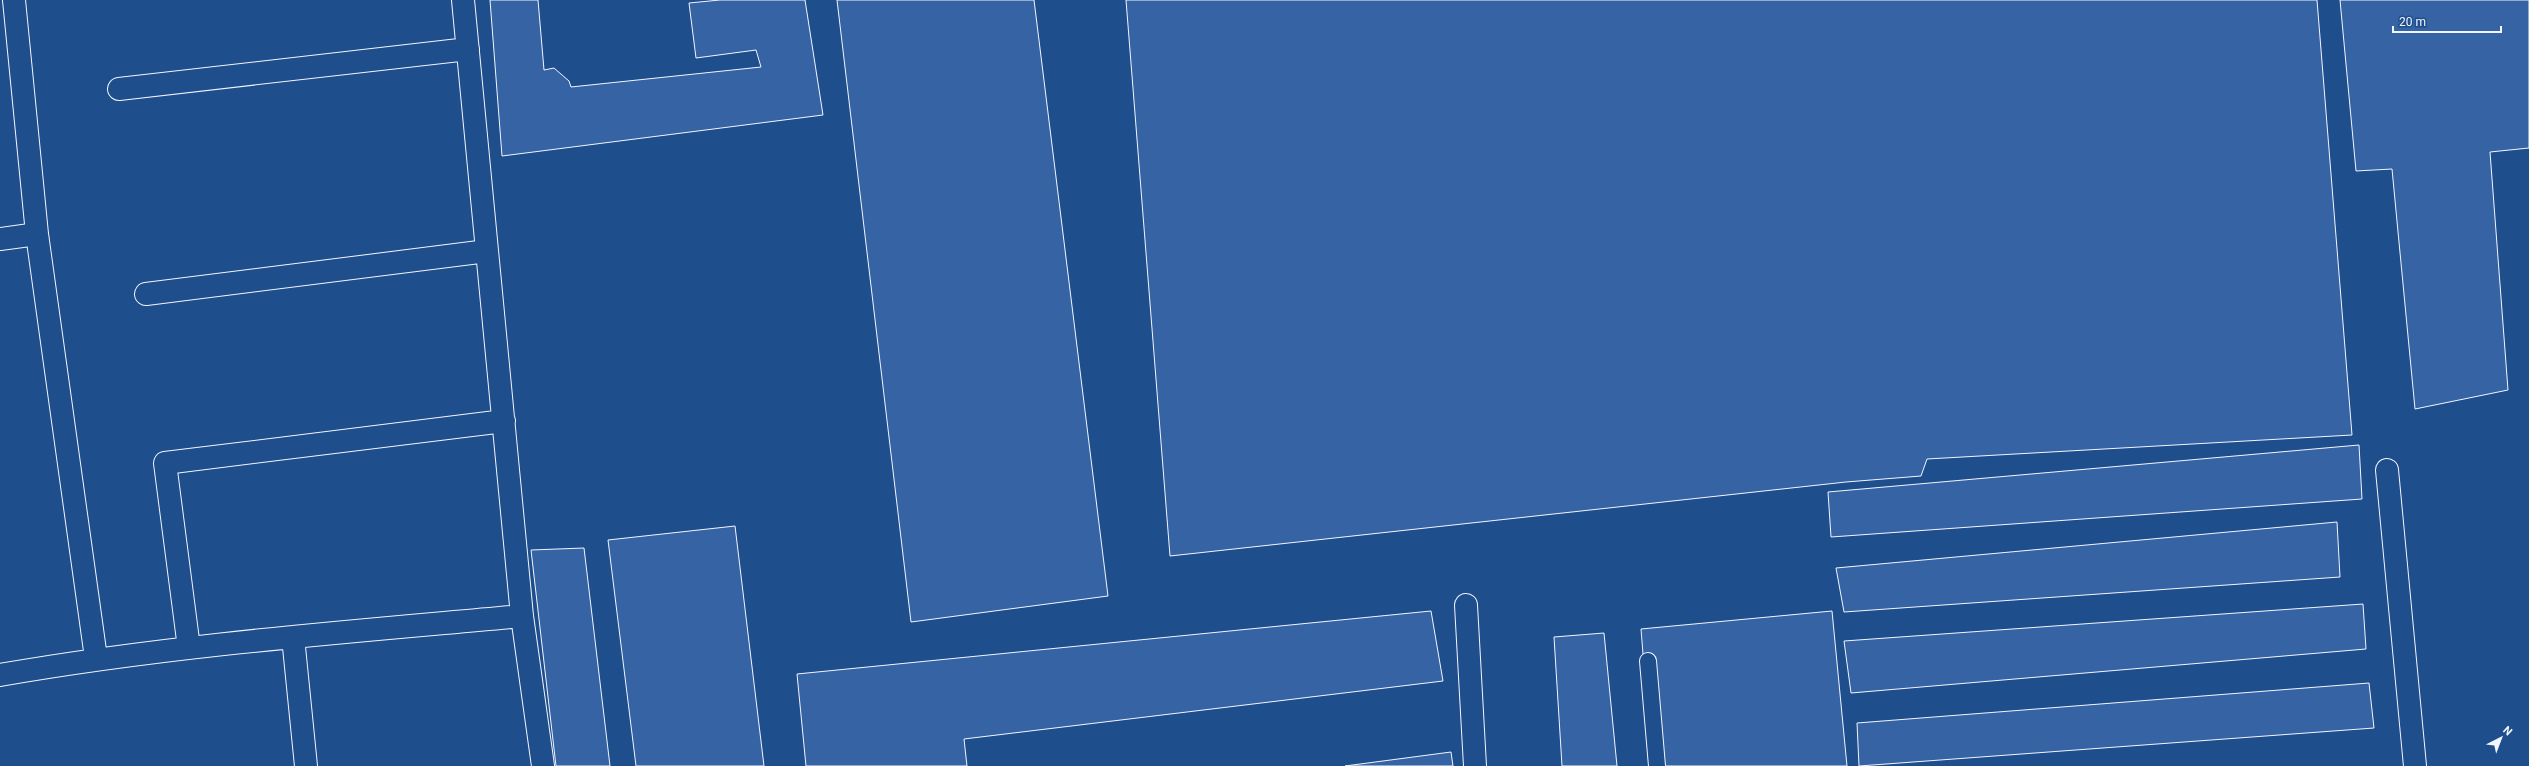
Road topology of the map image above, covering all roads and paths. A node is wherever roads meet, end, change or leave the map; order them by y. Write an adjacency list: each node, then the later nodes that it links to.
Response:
1 (14, 0): 5 (street)
2 (463, 0): 3 (street)
3 (468, 49): 4 (street); 7 (street)
4 (120, 89)
5 (37, 234): 6 (street); 15 (street)
6 (0, 239)
7 (487, 251): 8 (street); 9 (street)
8 (146, 294)
9 (504, 422): 12 (street); 14 (street)
10 (2387, 470): 22 (street)
11 (1466, 605): 20 (street)
12 (522, 616): 13 (street); 19 (street)
13 (293, 637): 14 (street); 18 (street)
14 (189, 648): 15 (street)
15 (96, 658): 17 (street)
16 (1648, 661): 21 (lane)
17 (0, 675)
18 (306, 766)
19 (543, 766)
20 (1475, 766)
21 (1657, 766)
22 (2415, 766)

